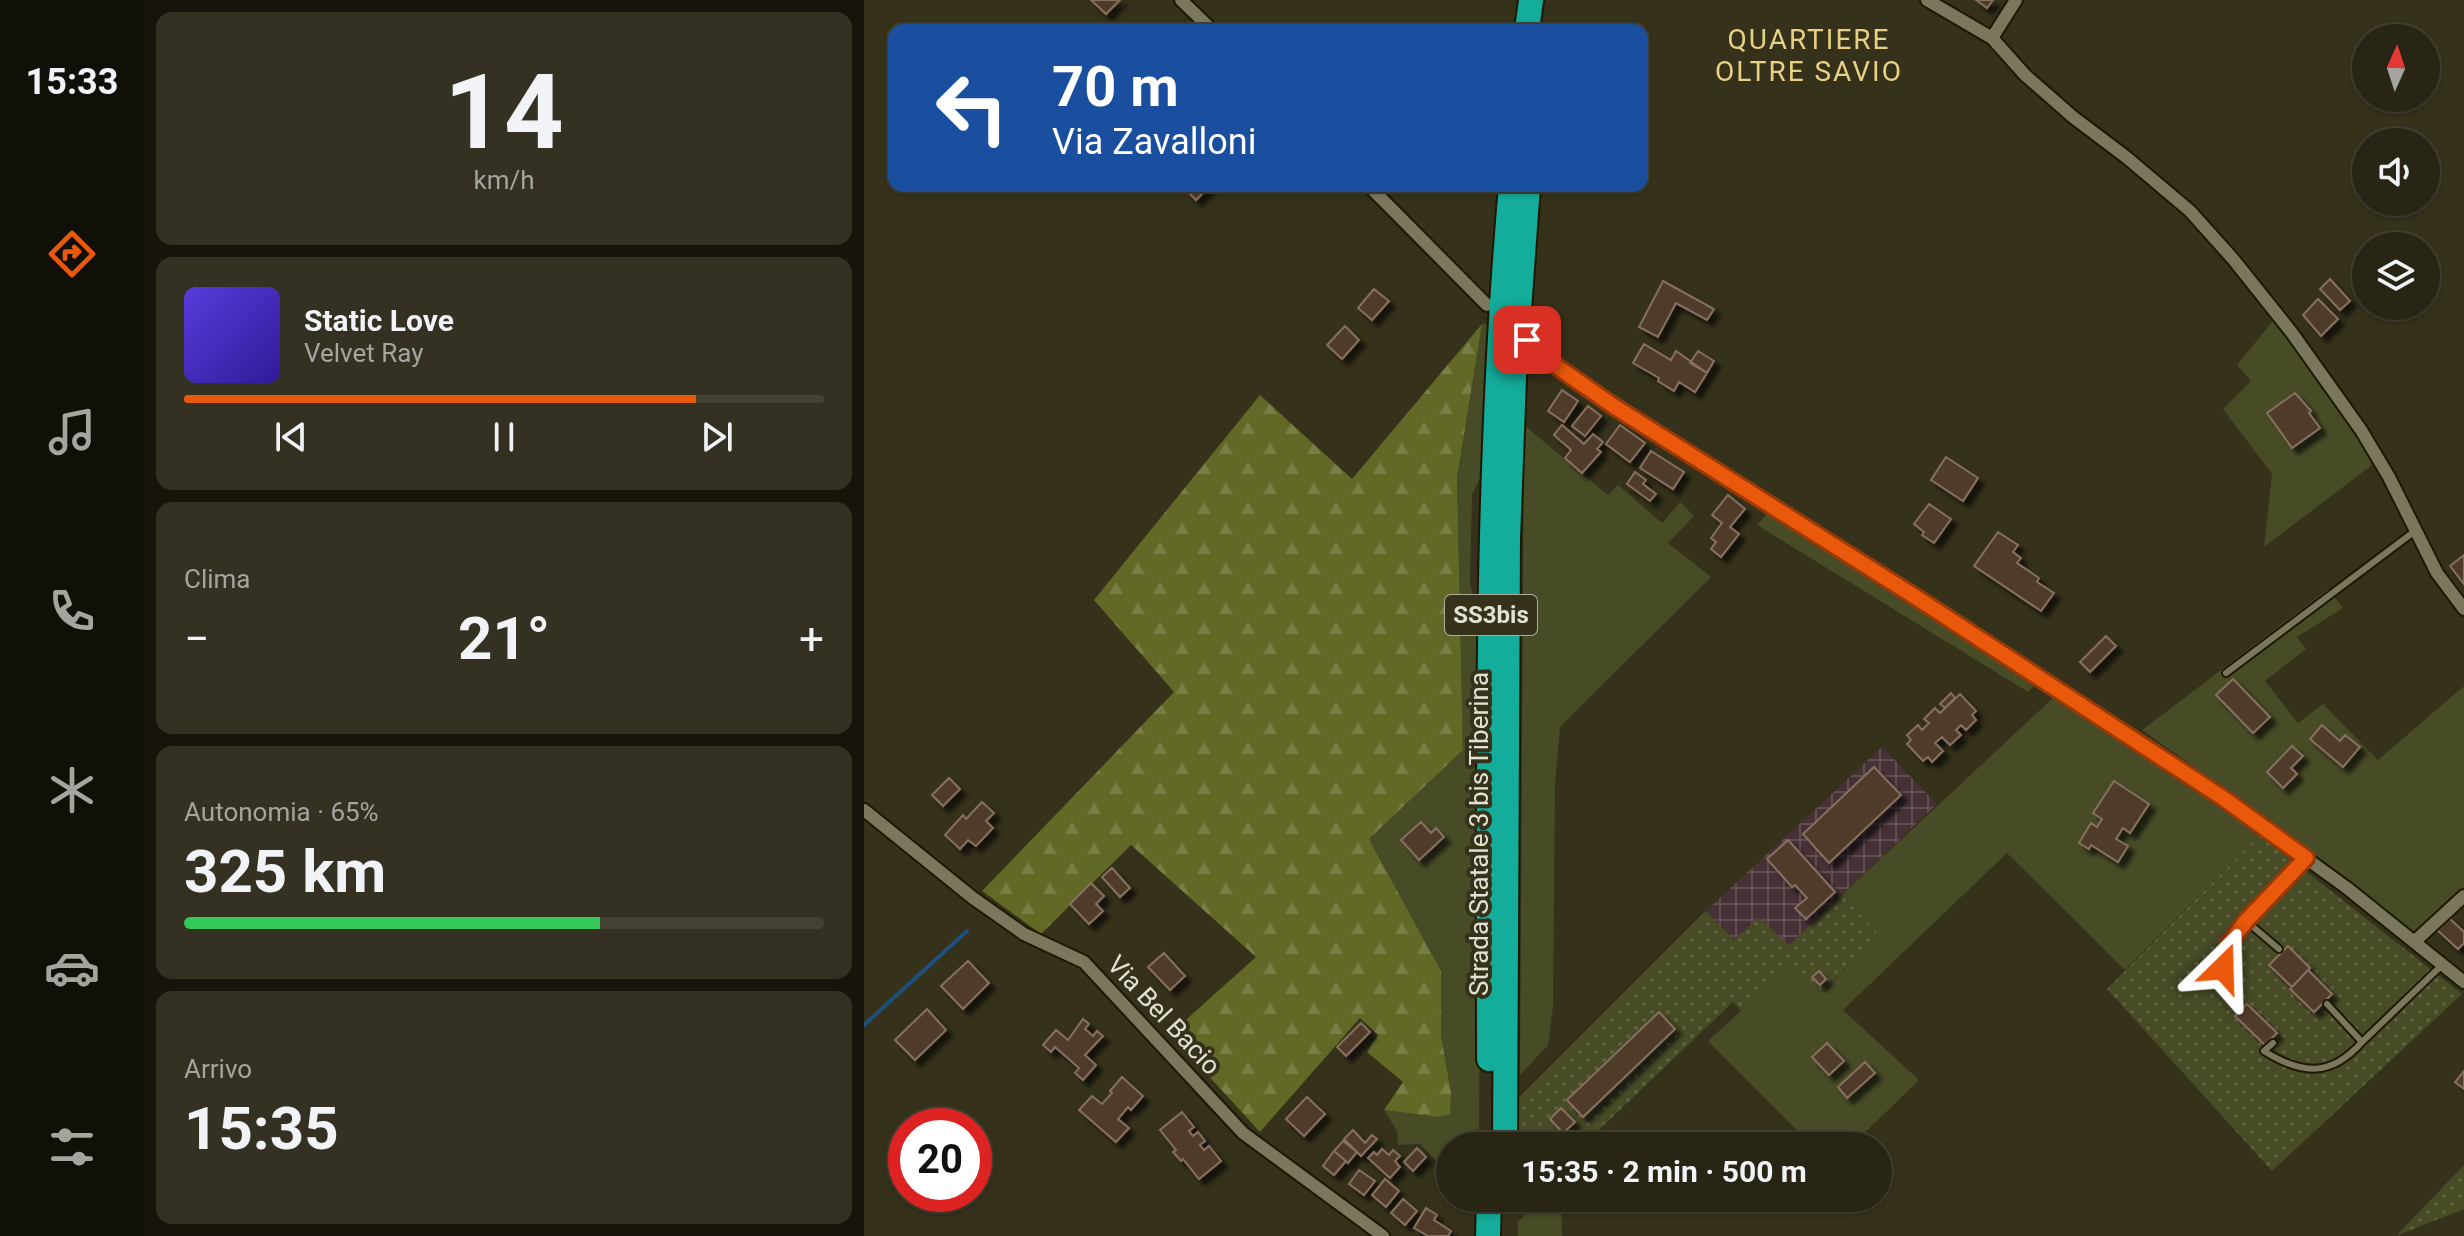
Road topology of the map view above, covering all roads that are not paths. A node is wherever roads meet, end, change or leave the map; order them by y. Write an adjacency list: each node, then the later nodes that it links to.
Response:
1 (1181, 0): 6 (street)
2 (1531, 0): 7 (highway)
3 (1547, 0): 8 (highway)
4 (1927, 0): 9 (street)
5 (2016, 0): 9 (street)
6 (1206, 24)
7 (1528, 24)
8 (1545, 24)
9 (1992, 38): 15 (street)
10 (1375, 192): 13 (street)
11 (1511, 192): 30 (highway, Strada Statale 3 bis Tiberina / SS3bis)
12 (1528, 192): 30 (highway, Strada Statale 3 bis Tiberina / SS3bis)
13 (1487, 305)
14 (1527, 340): 19 (street)
15 (2415, 531): 16 (street); 17 (lane)
16 (2464, 609)
17 (2226, 673)
18 (864, 810): 35 (street, Via Bel Bacio)
19 (2306, 858): 21 (lane); 22 (street)
20 (2464, 896): 22 (street)
21 (2246, 921): 23 (lane); 27 (lane)
22 (2414, 942): 24 (street)
23 (2279, 949)
24 (2442, 965): 25 (street); 28 (lane)
25 (2464, 982)
26 (2327, 1004): 28 (lane)
27 (2237, 1005)
28 (2362, 1042): 29 (lane)
29 (2273, 1043)
30 (1497, 1044): 31 (highway, Strada Statale 3 bis Tiberina / SS3bis); 32 (highway, Strada Statale 3 bis Tiberina / SS3bis)
31 (1490, 1132)
32 (1504, 1132)
33 (1489, 1212): 36 (highway)
34 (1505, 1212): 37 (highway)
35 (1383, 1236)
36 (1488, 1236)
37 (1505, 1236)

